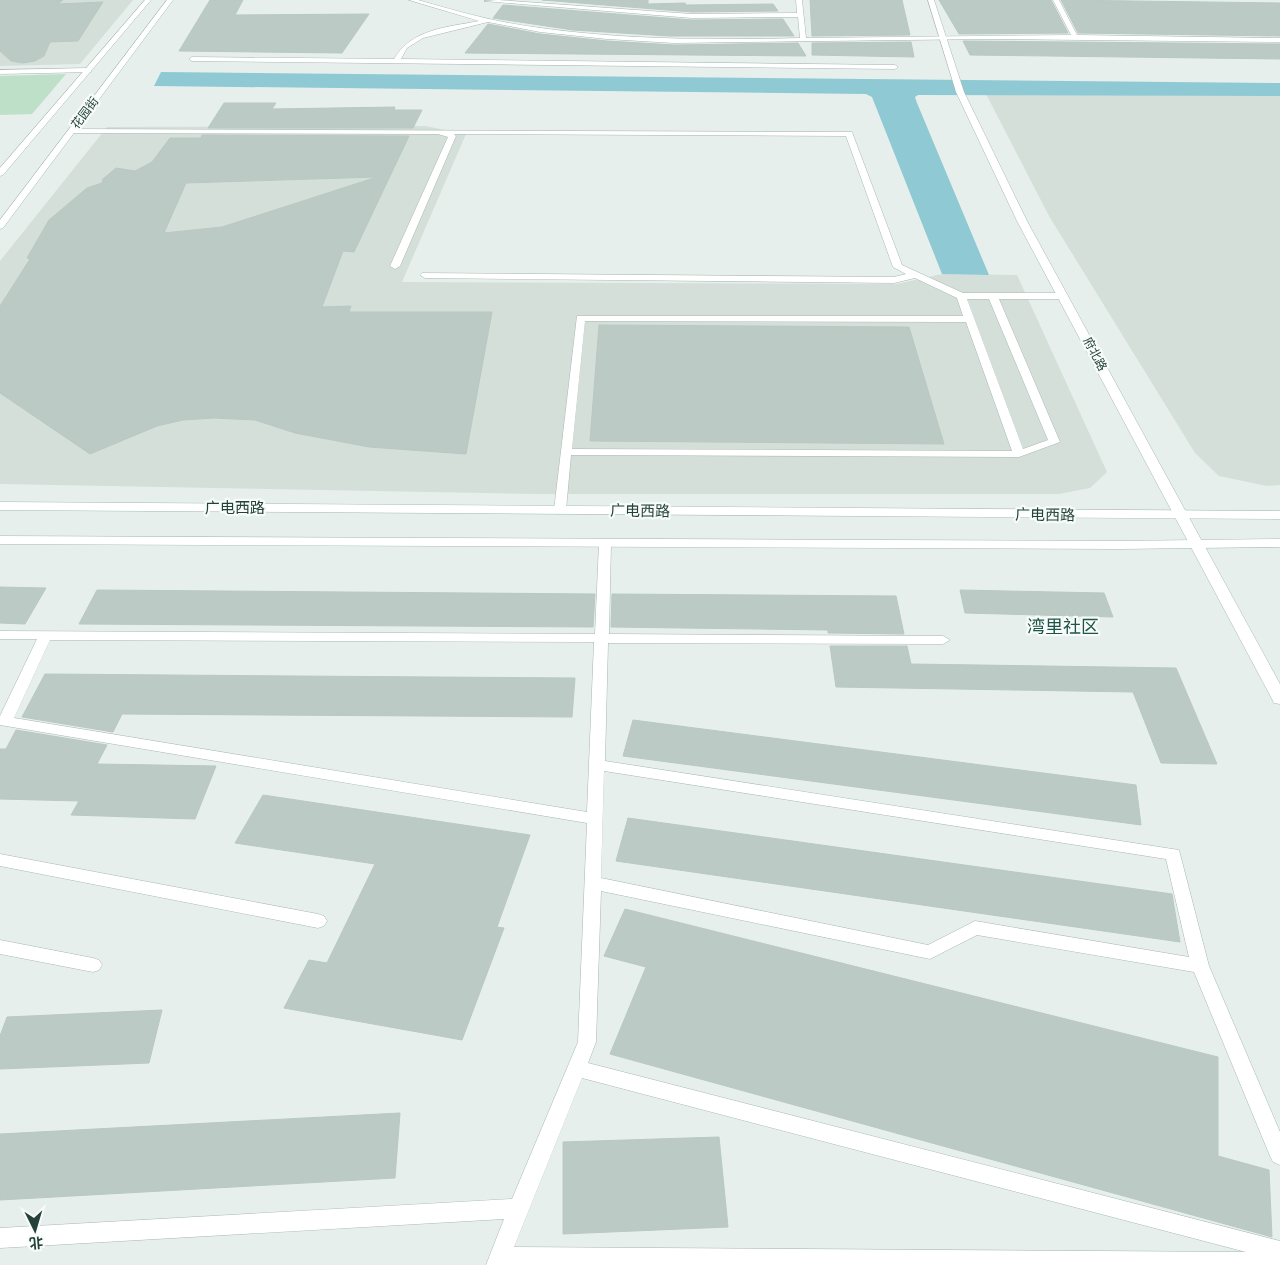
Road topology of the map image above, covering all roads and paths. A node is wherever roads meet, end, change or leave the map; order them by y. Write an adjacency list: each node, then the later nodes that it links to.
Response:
1 (148, 0): 19 (main road, 花园街)
2 (170, 0): 21 (main road, 花园街)
3 (412, 0): 11 (lane)
4 (588, 0): 9 (lane)
5 (799, 0): 10 (lane)
6 (931, 0): 12 (main road, 府北路)
7 (1056, 0): 13 (lane)
8 (487, 1): 9 (lane)
9 (554, 5): 10 (lane)
10 (800, 15): 14 (lane)
11 (489, 20): 14 (lane); 17 (lane)
12 (943, 37): 13 (lane); 14 (lane); 30 (main road, 府北路)
13 (1075, 37): 15 (lane)
14 (802, 40)
15 (1280, 40)
16 (192, 58): 17 (lane)
17 (397, 60): 18 (lane)
18 (895, 67)
19 (88, 70): 20 (main road); 23 (main road, 花园街)
20 (0, 72)
21 (72, 131): 22 (lane); 24 (main road, 花园街)
22 (438, 132): 25 (lane); 27 (lane)
23 (0, 173)
24 (0, 226)
25 (395, 266)
26 (425, 275): 27 (lane)
27 (916, 275): 28 (lane)
28 (961, 296): 29 (lane); 31 (lane)
29 (993, 296): 30 (lane); 33 (lane)
30 (1063, 296): 37 (main road, 府北路)
31 (969, 319): 32 (lane); 33 (lane)
32 (565, 452): 33 (lane); 35 (lane)
33 (1018, 454)
34 (0, 506): 35 (main road, 广电西路)
35 (560, 510): 37 (main road, 广电西路)
36 (1280, 515): 37 (main road, 广电西路)
37 (1182, 516): 41 (main road, 府北路)
38 (0, 540): 40 (main road, 广电西路)
39 (1280, 542): 41 (main road, 广电西路)
40 (605, 543): 41 (main road, 广电西路); 44 (lane)
41 (1197, 543): 46 (main road, 府北路)
42 (0, 634): 43 (lane)
43 (46, 634): 44 (lane); 48 (lane)
44 (601, 637): 45 (lane); 47 (lane)
45 (943, 640)
46 (1280, 699)
47 (597, 765): 48 (lane); 54 (lane)
48 (595, 819): 50 (lane)
49 (0, 860): 51 (lane)
50 (593, 883): 54 (lane); 55 (lane)
51 (318, 921)
52 (0, 947): 53 (lane)
53 (93, 966)
54 (1200, 966): 56 (lane)
55 (576, 1068): 57 (lane); 59 (lane)
56 (1280, 1156)
57 (519, 1208): 58 (lane); 60 (lane)
58 (0, 1238)
59 (1280, 1251)
60 (498, 1261): 61 (lane)
61 (1280, 1263)

